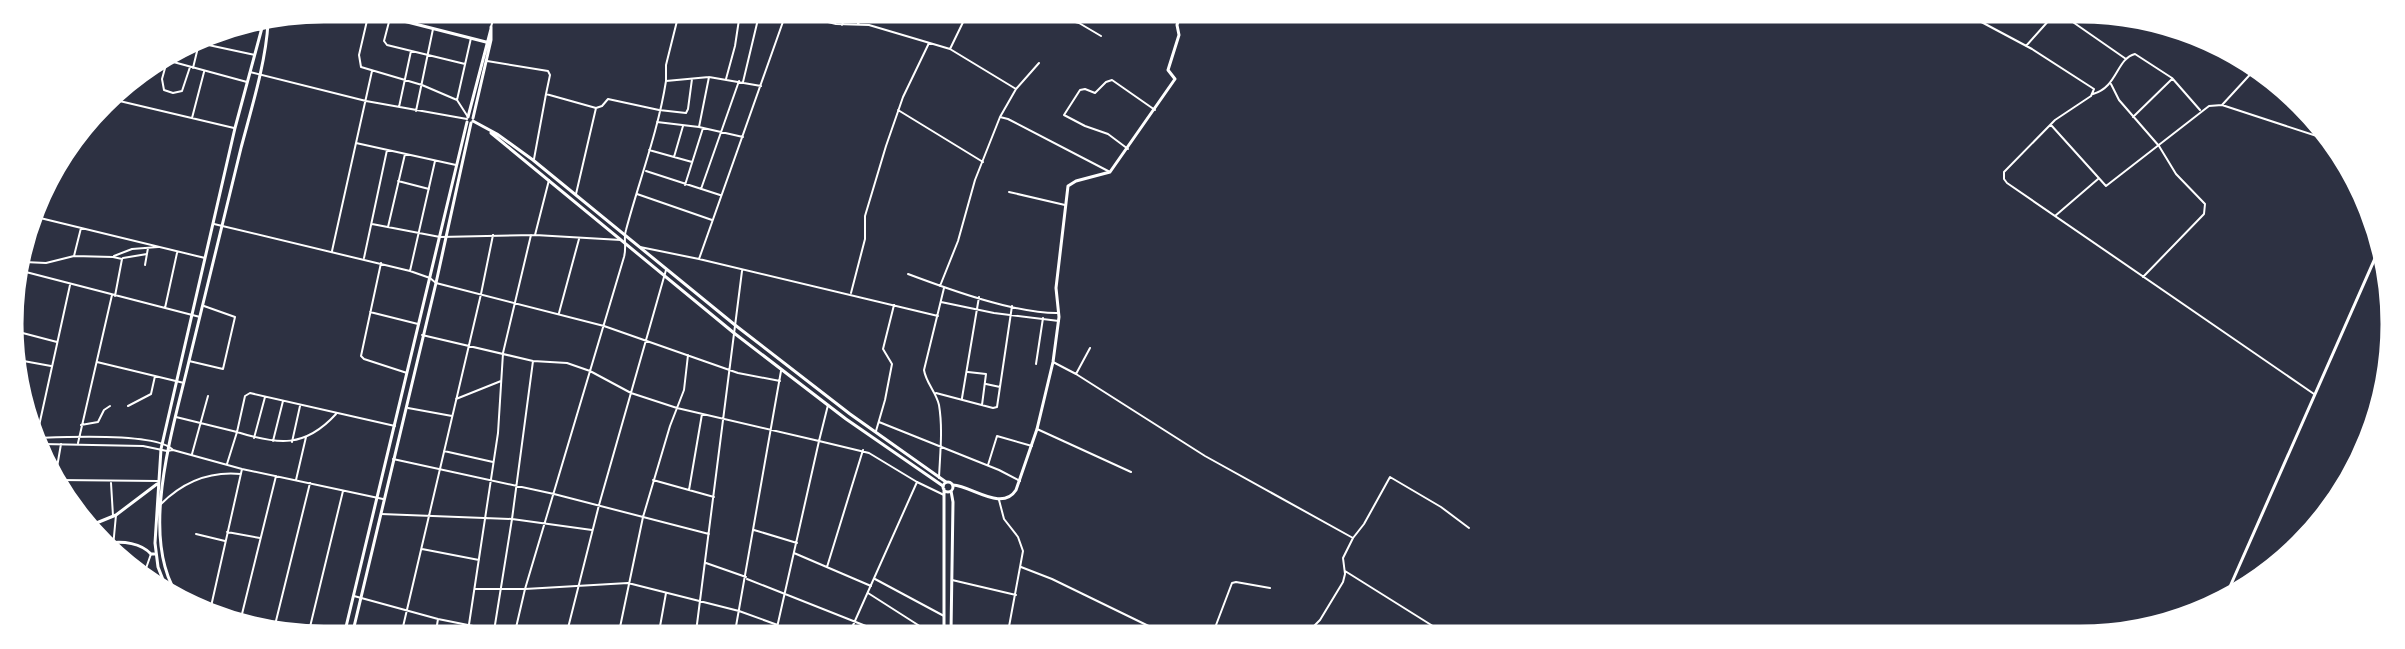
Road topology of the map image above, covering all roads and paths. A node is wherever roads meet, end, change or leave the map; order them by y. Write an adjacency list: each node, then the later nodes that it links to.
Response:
1 (367, 22): 43 (street)
2 (389, 22): 30 (street)
3 (407, 22): 21 (street)
4 (492, 22): 19 (street)
5 (677, 22): 52 (street)
6 (739, 22): 49 (street)
7 (757, 22): 53 (street)
8 (783, 22): 57 (street)
9 (826, 22): 18 (street)
10 (843, 22): 18 (street)
11 (963, 22): 29 (street)
12 (1075, 22): 23 (street)
13 (1178, 22): 69 (street)
14 (1981, 22): 28 (street)
15 (2047, 22): 28 (street)
16 (2073, 22): 34 (street)
17 (858, 24): 18 (street); 26 (street)
18 (842, 25)
19 (491, 27): 25 (street); 35 (street)
20 (267, 28): 44 (street)
21 (433, 28): 24 (street); 33 (street)
22 (261, 30): 32 (street)
23 (1101, 36)
24 (471, 38): 25 (street); 38 (street)
25 (486, 42): 51 (street)
26 (929, 43): 29 (street); 68 (street)
27 (212, 44): 32 (street)
28 (2026, 46): 60 (street)
29 (950, 49): 58 (street)
30 (411, 51): 33 (street); 50 (street)
31 (196, 52): 40 (street)
32 (255, 55): 42 (street)
33 (428, 56): 38 (street); 56 (street)
34 (2127, 59): 47 (street); 55 (street)
35 (486, 61): 51 (street); 59 (street)
36 (175, 62): 40 (street)
37 (1039, 63): 58 (street)
38 (465, 64): 61 (street)
39 (165, 68): 40 (street)
40 (191, 68): 41 (street)
41 (204, 72): 54 (street); 74 (street)
42 (250, 72): 44 (street); 54 (street)
43 (372, 72): 50 (street); 63 (street)
44 (259, 74): 63 (street); 116 (street)
45 (2250, 75): 64 (street)
46 (709, 77): 48 (street); 49 (street); 79 (street)
47 (2172, 78): 71 (street); 73 (street)
48 (692, 79): 52 (street); 67 (street)
49 (726, 79): 53 (street)
50 (405, 80): 56 (street); 65 (street)
51 (480, 81): 75 (street)
52 (666, 81): 67 (street)
53 (741, 81): 57 (street); 83 (street)
54 (248, 82): 80 (street)
55 (2111, 84): 60 (street); 73 (street)
56 (422, 85): 61 (street); 70 (street)
57 (761, 86): 85 (street)
58 (1016, 89): 72 (street)
59 (546, 94): 66 (street); 93 (street)
60 (2093, 94): 77 (street)
61 (457, 100): 75 (street)
62 (121, 101): 74 (street)
63 (366, 101): 65 (street); 86 (street)
64 (2222, 105): 71 (street); 84 (street)
65 (399, 108): 70 (street)
66 (596, 108): 67 (street); 107 (street)
67 (659, 110): 76 (street)
68 (898, 110): 96 (street); 157 (street)
69 (1155, 110): 88 (street); 88 (street)
70 (416, 111): 75 (street)
71 (2201, 111): 87 (street)
72 (1000, 117): 96 (street); 99 (street)
73 (2133, 117): 87 (street)
74 (192, 118): 80 (street)
75 (470, 120): 82 (street); 97 (street); 123 (street)
76 (657, 122): 78 (street); 90 (street)
77 (2050, 124): 100 (street); 111 (street)
78 (683, 126): 79 (street); 92 (street)
79 (699, 127): 81 (street)
80 (235, 128): 114 (street)
81 (703, 128): 83 (street); 95 (street)
82 (490, 131): 93 (street); 101 (street)
83 (722, 132): 85 (street); 105 (street)
84 (2316, 136)
85 (743, 137): 109 (street)
86 (356, 143): 89 (street); 131 (street)
87 (2159, 146): 100 (street); 150 (street)
88 (1128, 149): 99 (street)
89 (387, 150): 91 (street); 115 (street)
90 (649, 150): 92 (street); 98 (street)
91 (405, 154): 94 (street); 102 (street)
92 (674, 157): 95 (street)
93 (533, 160): 107 (street)
94 (435, 161): 97 (street); 104 (street)
95 (692, 162): 103 (street)
96 (983, 162): 154 (street)
97 (456, 165): 124 (street)
98 (645, 171): 103 (street); 108 (street)
99 (1110, 172): 110 (street)
100 (2098, 179): 111 (street)
101 (549, 180): 122 (street); 126 (street)
102 (398, 181): 104 (street); 117 (street)
103 (685, 184): 105 (street)
104 (429, 189): 119 (street)
105 (702, 189): 109 (street)
106 (1009, 192): 110 (street)
107 (576, 194): 120 (street)
108 (637, 194): 113 (street); 120 (street)
109 (720, 195): 113 (street)
110 (1065, 205): 169 (street)
111 (2055, 216): 150 (street)
112 (42, 219): 118 (street)
113 (712, 220): 140 (street)
114 (214, 224): 116 (street); 136 (street)
115 (372, 224): 117 (street); 137 (street)
116 (222, 226): 131 (street); 163 (street)
117 (388, 227): 119 (street)
118 (81, 228): 128 (street); 134 (street)
119 (418, 234): 124 (street); 145 (street)
120 (624, 234): 127 (street); 129 (street)
121 (493, 235): 122 (street); 123 (street); 156 (street)
122 (533, 235): 125 (street); 160 (street)
123 (445, 236): 124 (street); 152 (street)
124 (440, 237): 151 (street)
125 (579, 239): 126 (street); 168 (street)
126 (621, 240): 127 (street)
127 (627, 245): 149 (street); 178 (street)
128 (161, 247): 130 (street); 132 (street)
129 (639, 247): 140 (street); 144 (street)
130 (148, 248): 133 (street); 135 (street)
131 (332, 251): 137 (street)
132 (178, 252): 136 (street); 165 (street)
133 (147, 254): 139 (street); 143 (street)
134 (74, 256): 135 (street); 141 (street)
135 (113, 257): 139 (street)
136 (206, 258): 170 (street)
137 (364, 258): 142 (street)
138 (2375, 258): 210 (street)
139 (122, 259): 158 (street)
140 (699, 259): 146 (street)
141 (29, 262)
142 (381, 263): 145 (street); 167 (street)
143 (145, 265)
144 (666, 270): 149 (street); 177 (street)
145 (410, 271): 151 (street)
146 (742, 271): 157 (street); 177 (street)
147 (27, 272): 153 (street)
148 (908, 274): 154 (street)
149 (664, 276): 180 (street); 182 (street)
150 (2143, 277): 210 (street)
151 (430, 278): 152 (street); 176 (street)
152 (436, 283): 156 (street); 181 (street)
153 (70, 285): 158 (street); 183 (street)
154 (940, 286): 155 (street)
155 (944, 288): 159 (street); 161 (street)
156 (481, 294): 160 (street); 184 (street)
157 (851, 294): 162 (street)
158 (114, 296): 165 (street); 189 (street)
159 (979, 297): 164 (street); 166 (street)
160 (515, 302): 168 (street); 186 (street)
161 (941, 302): 166 (street); 171 (street)
162 (894, 305): 171 (street); 230 (street)
163 (203, 306): 173 (street); 191 (street)
164 (1012, 306): 169 (street); 172 (street)
165 (165, 309): 170 (street)
166 (977, 310): 172 (street); 199 (street)
167 (370, 312): 176 (street); 198 (street)
168 (559, 313): 178 (street)
169 (1059, 313): 175 (street)
170 (193, 316): 173 (street); 202 (street)
171 (938, 316): 209 (street)
172 (1011, 316): 174 (street); 207 (street)
173 (200, 317): 191 (street)
174 (1043, 318): 175 (street); 193 (street)
175 (1059, 321): 192 (street)
176 (418, 324): 198 (street)
177 (735, 325): 180 (street); 225 (street)
178 (604, 326): 182 (street); 197 (street)
179 (22, 333): 183 (street)
180 (734, 333): 195 (street); 196 (street)
181 (422, 335): 184 (street); 221 (street)
182 (646, 340): 187 (street); 208 (street)
183 (57, 342): 194 (street)
184 (469, 345): 186 (street); 214 (street)
185 (1090, 348): 200 (street)
186 (503, 353): 190 (street); 203 (street)
187 (688, 355): 196 (street); 222 (street)
188 (25, 361): 194 (street)
189 (96, 361): 201 (street); 233 (street)
190 (533, 361): 197 (street); 280 (street)
191 (189, 362): 205 (street)
192 (1053, 362): 200 (street); 236 (street)
193 (1036, 364)
194 (51, 366): 232 (street)
195 (782, 368): 204 (street); 217 (street)
196 (730, 369): 204 (street); 229 (street)
197 (590, 371): 208 (street); 285 (street)
198 (407, 372): 234 (street)
199 (968, 372): 206 (street); 213 (street)
200 (1076, 375): 308 (street)
201 (155, 376): 202 (street); 220 (street)
202 (175, 381): 205 (street); 247 (street)
203 (501, 381): 214 (street); 260 (street)
204 (780, 381): 235 (street)
205 (184, 383): 227 (street)
206 (985, 384): 207 (street); 218 (street)
207 (1000, 387): 218 (street)
208 (631, 393): 222 (street); 292 (street)
209 (935, 393): 213 (street); 252 (street)
210 (2314, 393): 330 (street)
211 (208, 396): 231 (street)
212 (265, 397): 215 (street); 237 (street); 242 (street)
213 (962, 398): 218 (street)
214 (456, 399): 226 (street)
215 (283, 401): 216 (street); 243 (street)
216 (300, 405): 223 (street); 245 (street)
217 (828, 405): 228 (street); 244 (street)
218 (982, 405)
219 (110, 406): 233 (street)
220 (129, 406)
221 (405, 408): 226 (street); 259 (street)
222 (676, 408): 224 (street); 272 (street)
223 (336, 414): 234 (street); 241 (street)
224 (702, 414): 229 (street); 282 (street)
225 (850, 414): 228 (street); 238 (street)
226 (452, 416): 257 (street)
227 (176, 417): 231 (street); 250 (street)
228 (846, 419): 281 (street)
229 (724, 420): 235 (street); 287 (street)
230 (879, 422): 238 (street); 252 (street)
231 (200, 423): 237 (street); 258 (street)
232 (40, 425)
233 (81, 425): 240 (street)
234 (395, 426): 288 (street)
235 (772, 429): 244 (street); 303 (street)
236 (1037, 429): 251 (street); 266 (street)
237 (237, 432): 242 (street); 261 (street)
238 (876, 433): 269 (street)
239 (44, 436): 240 (street)
240 (78, 436): 246 (street); 247 (street)
241 (306, 437): 245 (street); 271 (street)
242 (254, 438): 243 (street)
243 (273, 441): 245 (street)
244 (819, 441): 255 (street); 311 (street)
245 (292, 442)
246 (78, 443): 249 (street); 253 (street)
247 (162, 443): 250 (street); 253 (street)
248 (47, 444): 249 (street)
249 (61, 444): 262 (street)
250 (169, 445): 254 (street); 256 (street)
251 (1032, 446): 263 (street); 274 (street)
252 (940, 448): 263 (street); 269 (street)
253 (161, 449): 256 (street); 277 (street)
254 (173, 450): 256 (street); 258 (street)
255 (863, 450): 276 (street); 318 (street)
256 (167, 451): 291 (street)
257 (444, 451): 260 (street); 265 (street)
258 (192, 454): 261 (street)
259 (393, 459): 265 (street); 289 (street)
260 (494, 462): 273 (street)
261 (228, 464): 264 (street)
262 (57, 465)
263 (988, 465): 274 (street)
264 (243, 469): 267 (street); 268 (street)
265 (440, 470): 273 (street); 295 (street)
266 (1131, 472)
267 (241, 474): 291 (street); 304 (street)
268 (276, 476): 271 (street); 307 (street)
269 (939, 478): 281 (street)
270 (66, 480): 275 (street)
271 (296, 480): 278 (street)
272 (653, 480): 282 (street); 297 (street)
273 (491, 481): 280 (street); 296 (street)
274 (1020, 481): 290 (street)
275 (111, 482): 277 (street); 294 (street)
276 (917, 482): 286 (street); 324 (street)
277 (158, 483): 294 (street); 315 (street)
278 (310, 483): 283 (street); 348 (street)
279 (953, 485): 281 (street); 284 (street); 290 (street)
280 (516, 486): 285 (street); 298 (street)
281 (944, 486): 284 (street); 286 (street)
282 (689, 490): 287 (street)
283 (343, 491): 288 (street); 352 (street)
284 (951, 491): 325 (street)
285 (554, 494): 292 (street); 299 (street)
286 (945, 496): 346 (street)
287 (714, 497): 306 (street)
288 (378, 498): 289 (street); 339 (street)
289 (384, 500): 293 (street)
290 (999, 500): 319 (street)
291 (161, 504): 327 (street)
292 (598, 505): 297 (street); 302 (street)
293 (381, 514): 295 (street); 340 (street)
294 (115, 516): 300 (street); 309 (street)
295 (430, 516): 296 (street); 313 (street)
296 (485, 517): 298 (street); 316 (street)
297 (643, 517): 306 (street); 326 (street)
298 (512, 519): 299 (street); 333 (street)
299 (546, 522): 302 (street); 334 (street)
300 (96, 523)
301 (1469, 528): 308 (street)
302 (592, 530): 328 (street)
303 (754, 530): 311 (street); 322 (street)
304 (227, 532): 307 (street); 310 (street)
305 (196, 534): 310 (street)
306 (710, 534): 317 (street)
307 (261, 538): 345 (street)
308 (1353, 538): 321 (street)
309 (114, 541)
310 (225, 541): 342 (street)
311 (796, 543): 314 (street)
312 (118, 545): 315 (street)
313 (422, 549): 316 (street); 343 (street)
314 (794, 553): 318 (street); 337 (street)
315 (153, 554): 320 (street); 323 (street)
316 (478, 560): 332 (street)
317 (706, 563): 322 (street); 341 (street)
318 (828, 567): 329 (street)
319 (1021, 567): 338 (street); 372 (street)
320 (147, 568)
321 (1345, 571): 374 (street); 375 (street)
322 (746, 578): 337 (street); 344 (street)
323 (161, 579)
324 (875, 579): 329 (street); 346 (street)
325 (952, 580): 338 (street); 370 (street)
326 (628, 583): 328 (street); 335 (street); 361 (street)
327 (171, 584)
328 (578, 585): 334 (street); 360 (street)
329 (871, 586): 336 (street)
330 (2229, 587)
331 (1270, 588): 373 (street)
332 (475, 589): 333 (street); 351 (street)
333 (501, 589): 334 (street); 358 (street)
334 (525, 589): 359 (street)
335 (666, 592): 341 (street); 362 (street)
336 (868, 593): 349 (street); 368 (street)
337 (784, 595): 349 (street); 350 (street)
338 (1016, 595): 371 (street)
339 (354, 596): 340 (street); 353 (street)
340 (359, 598): 343 (street); 354 (street)
341 (701, 601): 344 (street); 363 (street)
342 (211, 605)
343 (407, 611): 347 (street); 355 (street)
344 (739, 611): 350 (street); 364 (street)
345 (242, 615)
346 (944, 616): 369 (street)
347 (438, 619): 351 (street); 356 (street)
348 (275, 622)
349 (854, 622): 366 (street); 367 (street)
350 (777, 624): 365 (street)
351 (469, 625): 357 (street)
352 (310, 626)
353 (346, 626)
354 (353, 626)
355 (403, 626)
356 (437, 626)
357 (473, 626)
358 (496, 626)
359 (516, 626)
360 (568, 626)
361 (620, 626)
362 (660, 626)
363 (697, 626)
364 (736, 626)
365 (782, 626)
366 (852, 626)
367 (865, 626)
368 (920, 626)
369 (944, 626)
370 (951, 626)
371 (1009, 626)
372 (1149, 626)
373 (1216, 626)
374 (1314, 626)
375 (1433, 626)

